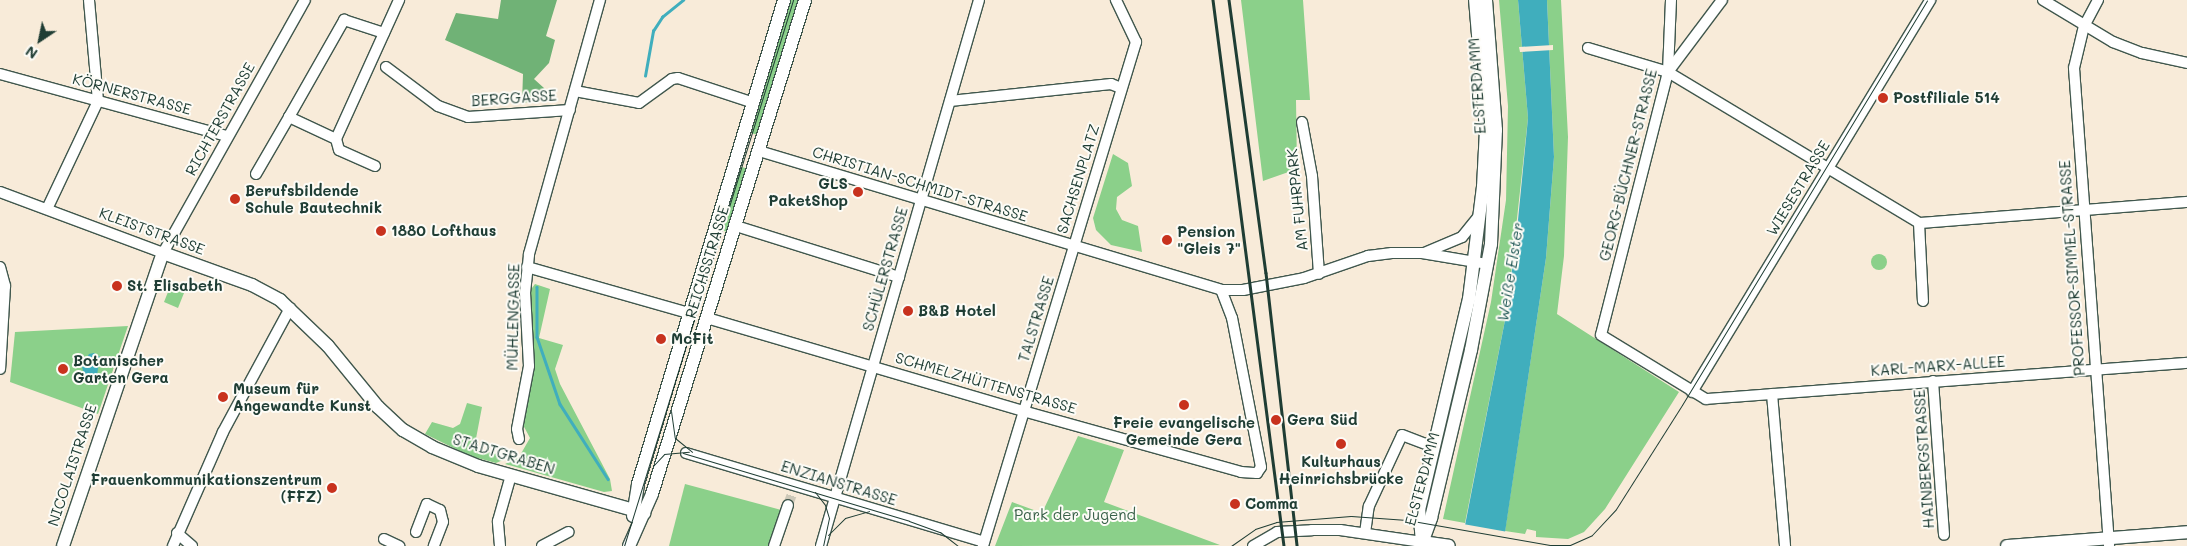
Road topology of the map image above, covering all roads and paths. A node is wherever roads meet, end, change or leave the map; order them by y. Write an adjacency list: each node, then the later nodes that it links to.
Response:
1 (89, 0): 25 (street)
2 (305, 0): 31 (street, RICHTERSTRASSE)
3 (399, 0): 17 (street)
4 (600, 0): 24 (street, MÜHLENGASSE)
5 (784, 0): 27 (main road, REICHSSTRASSE)
6 (805, 0): 34 (main road, REICHSSTRASSE)
7 (979, 0): 26 (street, SCHÜLERSTRASSE)
8 (1116, 0): 23 (street, SACHSENPLATZ)
9 (1476, 0): 43 (main road, ELSTERDAMM)
10 (1486, 0): 50 (main road, ELSTERDAMM)
11 (1670, 0): 21 (street, GEORG-BÜCHNER-STRASSE)
12 (1722, 0): 21 (street)
13 (1930, 0): 36 (street, WIESESTRASSE)
14 (2044, 0): 16 (street)
15 (2098, 0): 16 (street, PROFESSOR-SIMMEL-STRASSE)
16 (2084, 26): 19 (street); 41 (street, PROFESSOR-SIMMEL-STRASSE)
17 (384, 33): 29 (street); 32 (street)
18 (1588, 48): 21 (street)
19 (2187, 63)
20 (386, 67): 28 (street, BERGGASSE)
21 (1668, 72): 36 (street); 60 (street, GEORG-BÜCHNER-STRASSE)
22 (0, 74): 25 (street, KÖRNERSTRASSE)
23 (1122, 88): 26 (street); 46 (street, SACHSENPLATZ)
24 (575, 90): 27 (street); 28 (street, MÜHLENGASSE)
25 (98, 100): 31 (street, KÖRNERSTRASSE); 42 (street)
26 (950, 101): 39 (street, SCHÜLERSTRASSE)
27 (754, 103): 33 (main road, REICHSSTRASSE)
28 (570, 110): 52 (street, MÜHLENGASSE)
29 (289, 117): 32 (street); 37 (street)
30 (1302, 122): 53 (street, AM FUHRPARK)
31 (226, 136): 47 (street, RICHTERSTRASSE)
32 (336, 139): 35 (street)
33 (742, 146): 34 (main road); 58 (main road, REICHSSTRASSE)
34 (759, 151): 39 (street, CHRISTIAN-SCHMIDT-STRASSE); 45 (main road, REICHSSTRASSE)
35 (375, 166)
36 (1828, 168): 44 (street); 67 (street, WIESESTRASSE)
37 (256, 174)
38 (0, 192): 42 (street, KLEISTSTRASSE)
39 (921, 200): 46 (street, CHRISTIAN-SCHMIDT-STRASSE); 54 (street, SCHÜLERSTRASSE)
40 (2187, 202): 41 (street)
41 (2082, 208): 44 (street); 65 (street, PROFESSOR-SIMMEL-STRASSE)
42 (48, 210): 47 (street, KLEISTSTRASSE)
43 (1480, 216): 48 (street); 49 (main road, ELSTERDAMM)
44 (1919, 223): 56 (street)
45 (736, 226): 54 (street); 59 (main road, REICHSSTRASSE)
46 (1074, 245): 55 (street, SACHSENPLATZ); 69 (street, TALSTRASSE)
47 (163, 253): 57 (main road, KLEISTSTRASSE); 88 (main road, NICOLAISTRASSE)
48 (1422, 253): 49 (street); 53 (street)
49 (1474, 262): 50 (street); 71 (main road, ELSTERDAMM)
50 (1488, 264): 87 (main road, ELSTERDAMM)
51 (0, 267): 61 (street)
52 (527, 267): 58 (street); 70 (street, MÜHLENGASSE)
53 (1319, 274): 55 (street)
54 (898, 276): 63 (street, SCHÜLERSTRASSE)
55 (1221, 290): 69 (street, SCHMELZHÜTTENSTRASSE)
56 (1923, 301)
57 (290, 308): 73 (main road, STADTGRABEN); 80 (street)
58 (689, 313): 59 (main road); 76 (main road, REICHSSTRASSE)
59 (708, 318): 63 (street, SCHMELZHÜTTENSTRASSE); 76 (main road, REICHSSTRASSE)
60 (1601, 335): 67 (street, KARL-MARX-ALLEE)
61 (1, 339): 64 (street)
62 (2187, 363): 65 (street, KARL-MARX-ALLEE)
63 (873, 366): 69 (street, SCHMELZHÜTTENSTRASSE); 74 (street, SCHÜLERSTRASSE)
64 (0, 368)
65 (2094, 370): 66 (street, KARL-MARX-ALLEE); 85 (street, PROFESSOR-SIMMEL-STRASSE)
66 (1933, 381): 68 (street, KARL-MARX-ALLEE); 82 (street, HAINBERGSTRASSE)
67 (1692, 392): 68 (street, KARL-MARX-ALLEE)
68 (1772, 394): 100 (street)
69 (1023, 412): 86 (street, TALSTRASSE)
70 (519, 439)
71 (1434, 447): 81 (street); 87 (main road, ELSTERDAMM)
72 (686, 453): 74 (street, ENZIANSTRASSE)
73 (511, 475): 76 (main road, STADTGRABEN); 93 (street)
74 (834, 497): 86 (street, ENZIANSTRASSE); 97 (street, SCHÜLERSTRASSE)
75 (788, 505): 96 (street)
76 (638, 511): 95 (main road, REICHSSTRASSE)
77 (416, 532): 92 (street)
78 (568, 532): 94 (street)
79 (2187, 532): 85 (main road)
80 (177, 533): 89 (street); 90 (street)
81 (1365, 533): 84 (street); 87 (street)
82 (1944, 536)
83 (384, 539): 91 (street)
84 (1268, 541): 98 (street)
85 (2109, 542): 101 (main road)
86 (983, 544)
87 (1421, 544): 99 (main road)
88 (63, 546)
89 (174, 546)
90 (192, 546)
91 (399, 546)
92 (434, 546)
93 (500, 546)
94 (542, 546)
95 (629, 546)
96 (774, 546)
97 (820, 546)
98 (1252, 546)
99 (1447, 546)
100 (1785, 546)
101 (2007, 546)

